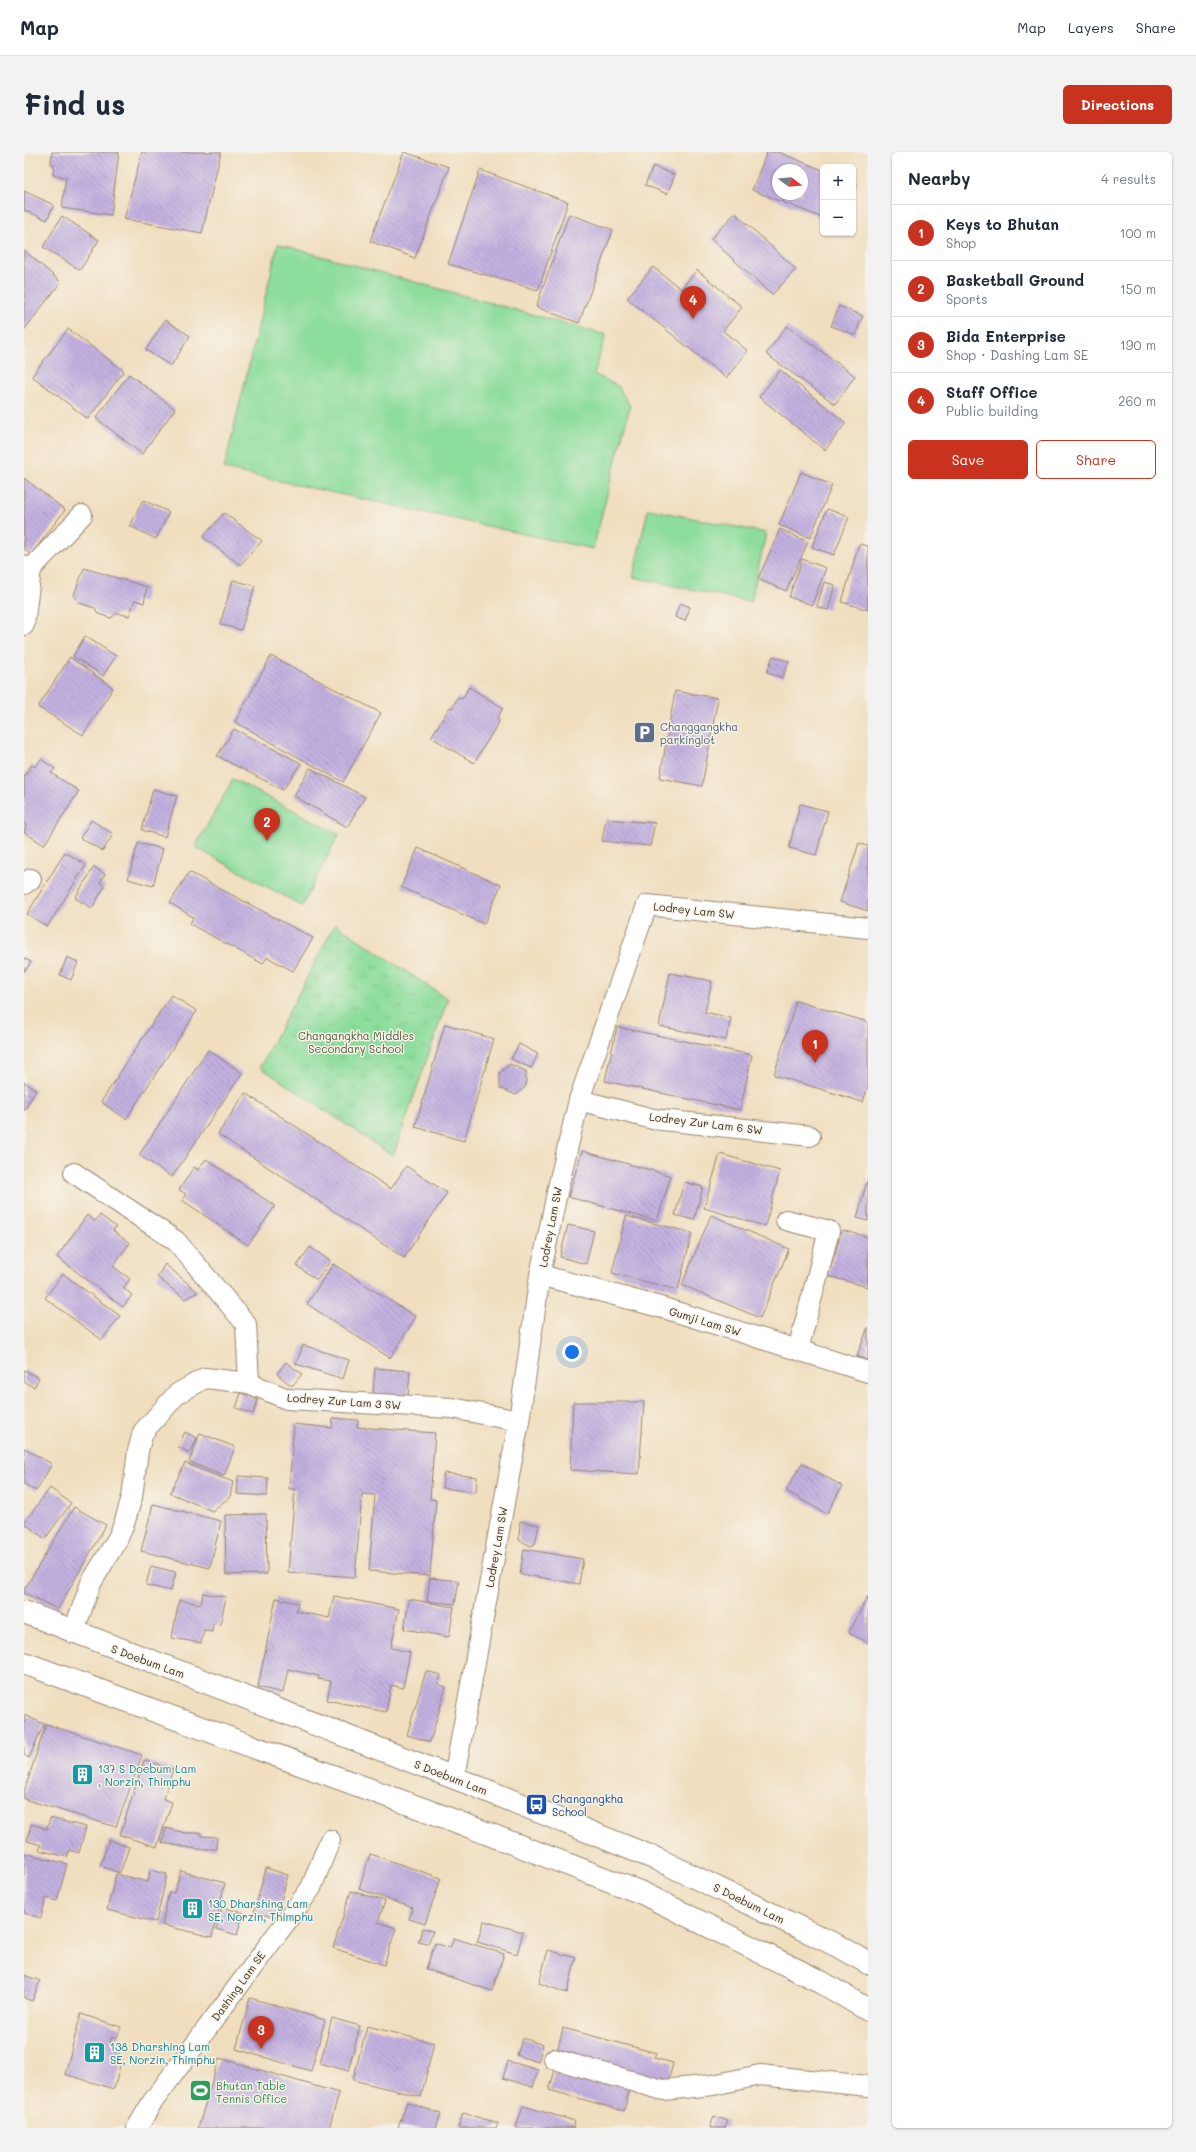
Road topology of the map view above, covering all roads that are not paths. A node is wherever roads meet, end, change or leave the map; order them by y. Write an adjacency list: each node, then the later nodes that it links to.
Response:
1 (82, 515): 2 (street)
2 (28, 568): 3 (street)
3 (24, 625)
4 (868, 928): 5 (street, Lodrey Lam SW)
5 (579, 1100): 6 (street, Lodrey Zur Lam 6 SW); 9 (street, Lodrey Lam SW)
6 (810, 1136)
7 (74, 1173): 12 (street)
8 (786, 1220): 10 (street)
9 (540, 1275): 10 (street, Gumji Lam SW); 13 (street, Lodrey Lam SW)
10 (798, 1350): 11 (street, Gumji Lam SW)
11 (868, 1372)
12 (249, 1382): 13 (street, Lodrey Zur Lam 3 SW); 15 (street, Lodrey Zur Lam 3 SW)
13 (519, 1421): 17 (street, Lodrey Lam SW)
14 (24, 1612): 15 (main road, S Doebum Lam)
15 (73, 1633): 17 (main road, S Doebum Lam)
16 (24, 1663): 20 (main road)
17 (454, 1778): 19 (main road, S Doebum Lam)
18 (330, 1840): 23 (street, Dashing Lam SE)
19 (868, 1963)
20 (868, 2010)
21 (554, 2059): 22 (street)
22 (868, 2086)
23 (143, 2127)

